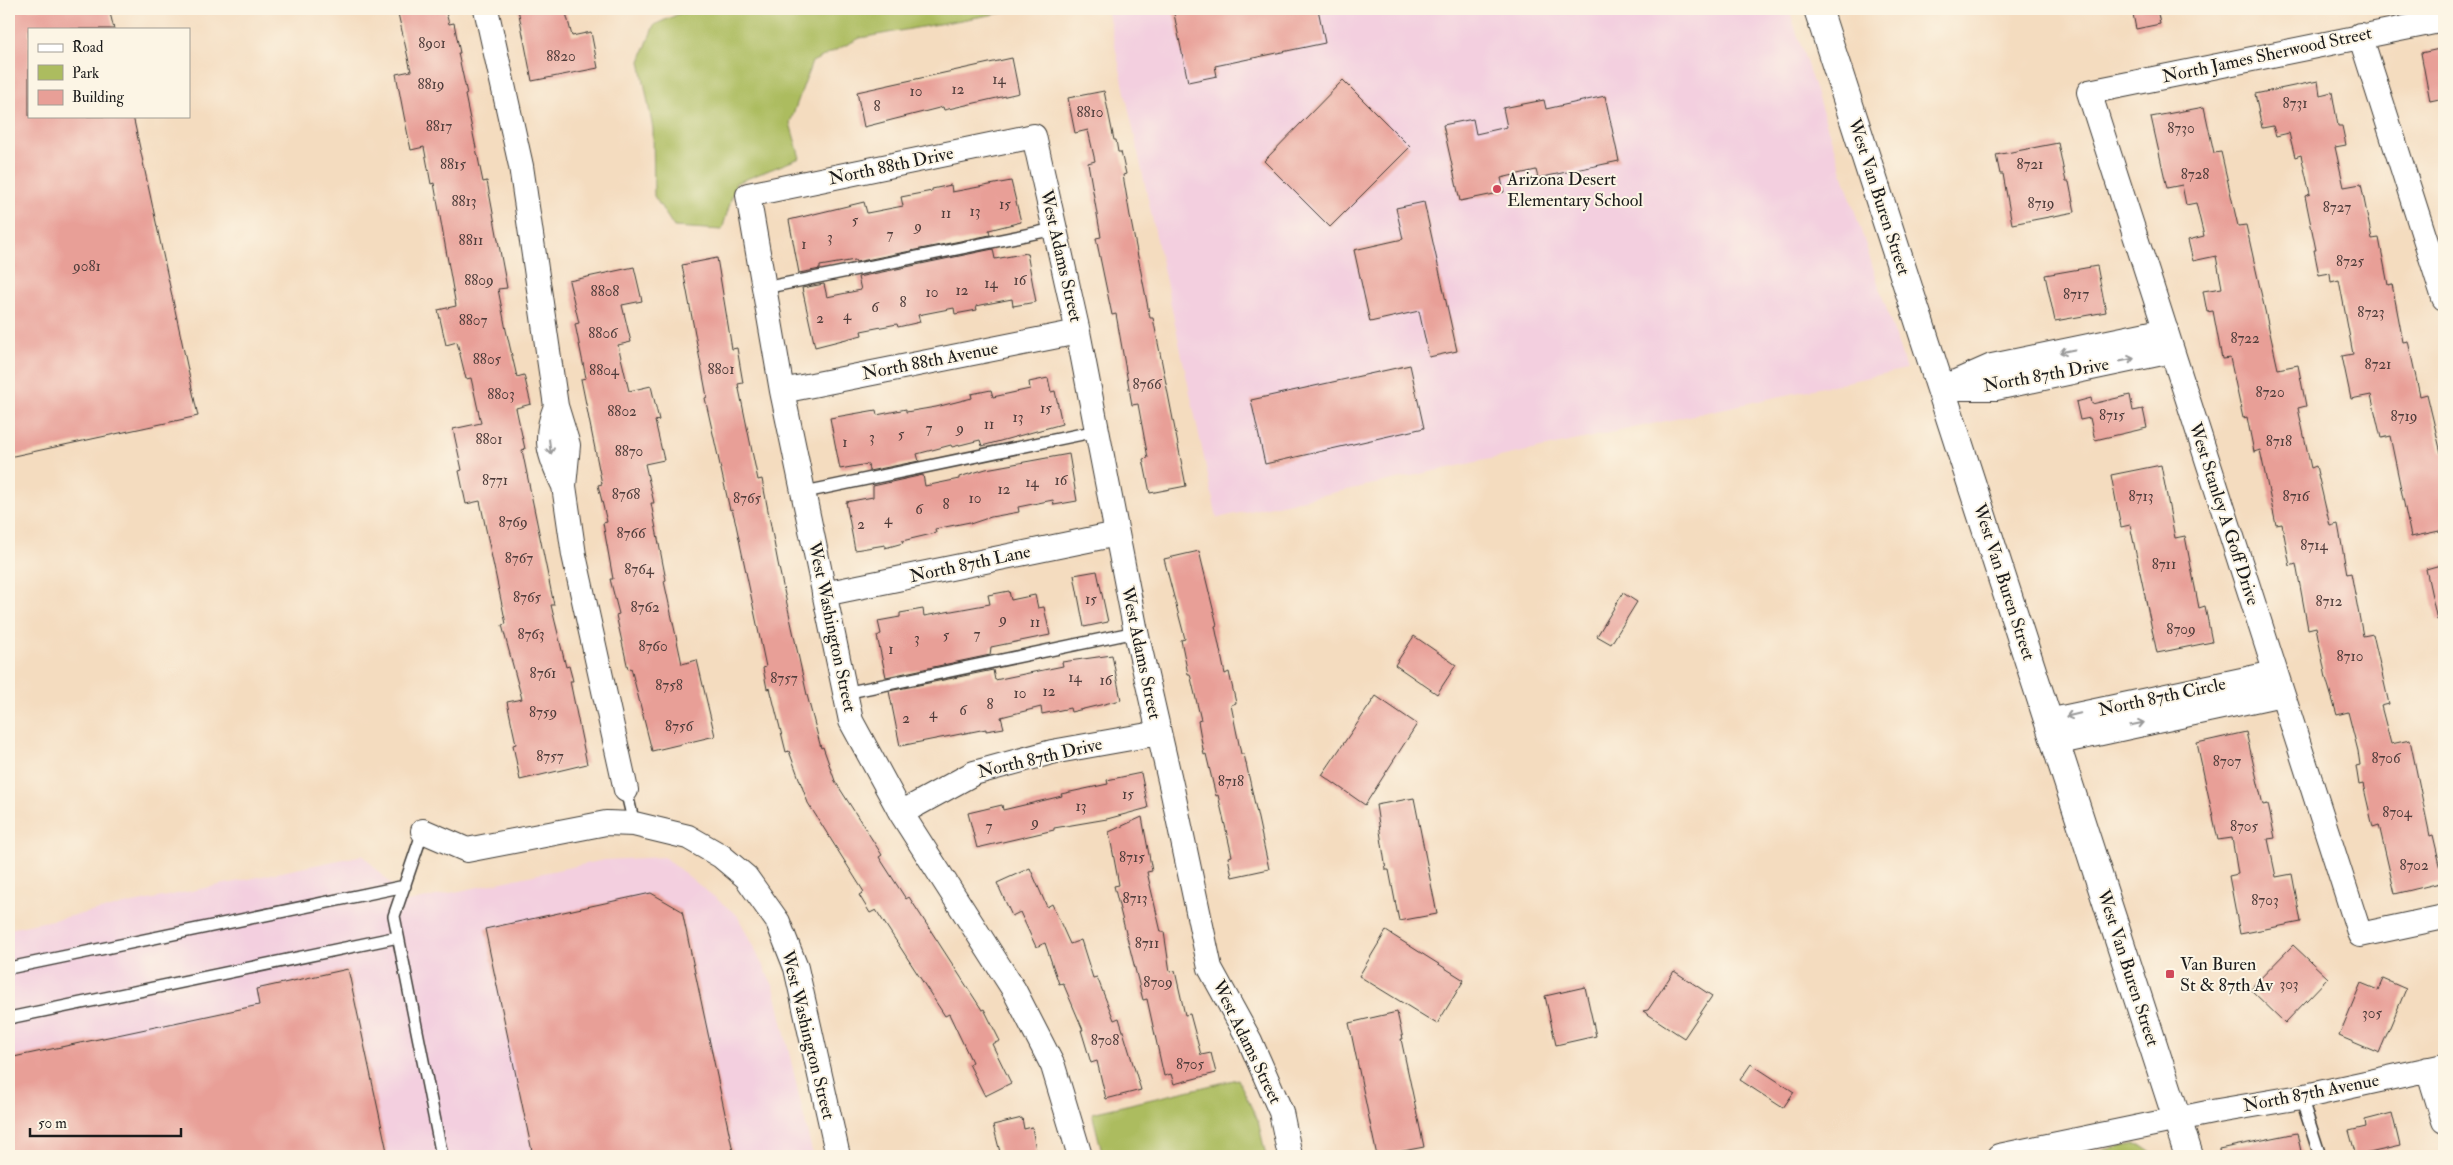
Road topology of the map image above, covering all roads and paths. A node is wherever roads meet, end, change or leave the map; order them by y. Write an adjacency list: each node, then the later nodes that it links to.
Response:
1 (486, 9): 24 (street)
2 (1818, 9): 13 (main road, West Van Buren Street)
3 (2444, 20): 4 (street, North James Sherwood Street)
4 (2360, 35): 5 (street, North James Sherwood Street); 10 (street)
5 (2090, 92): 12 (street, West Stanley A Goff Drive)
6 (1034, 136): 7 (street, North 88th Drive); 8 (street, West Adams Street)
7 (748, 195): 9 (street, West Washington Street)
8 (1055, 229): 9 (lane); 11 (street, West Adams Street)
9 (764, 288): 14 (street, West Washington Street)
10 (2444, 298)
11 (1078, 332): 14 (street, North 88th Avenue); 15 (street, West Adams Street)
12 (2169, 340): 13 (street, North 87th Drive); 20 (street, West Stanley A Goff Drive)
13 (1941, 388): 22 (main road, West Van Buren Street)
14 (782, 391): 16 (street, West Washington Street)
15 (1097, 431): 16 (lane); 17 (street, West Adams Street)
16 (804, 492): 18 (street, West Washington Street)
17 (1116, 534): 18 (street, North 87th Lane); 19 (street, West Adams Street)
18 (824, 594): 21 (street, West Washington Street)
19 (1136, 632): 21 (lane); 23 (street, West Adams Street)
20 (2279, 684): 22 (street, North 87th Circle); 29 (street, West Stanley A Goff Drive)
21 (845, 694): 25 (street, West Washington Street)
22 (2052, 732): 35 (main road, West Van Buren Street)
23 (1159, 733): 25 (street, North 87th Drive); 40 (street, West Adams Street)
24 (626, 790): 26 (lane)
25 (901, 813): 39 (street, West Washington Street)
26 (634, 824): 27 (street, West Washington Street); 38 (street, West Washington Street)
27 (423, 831): 28 (lane)
28 (405, 886): 30 (lane); 31 (lane)
29 (2444, 917)
30 (398, 937): 32 (lane); 37 (lane)
31 (9, 968)
32 (9, 1018)
33 (2436, 1068): 34 (street, North 87th Avenue); 36 (street)
34 (2301, 1097): 35 (street, North 87th Avenue); 43 (lane)
35 (2176, 1119): 41 (street, North 87th Avenue); 42 (main road, West Van Buren Street)
36 (2444, 1121)
37 (442, 1156)
38 (838, 1156)
39 (1080, 1156)
40 (1290, 1156)
41 (1998, 1156)
42 (2189, 1156)
43 (2320, 1156)

